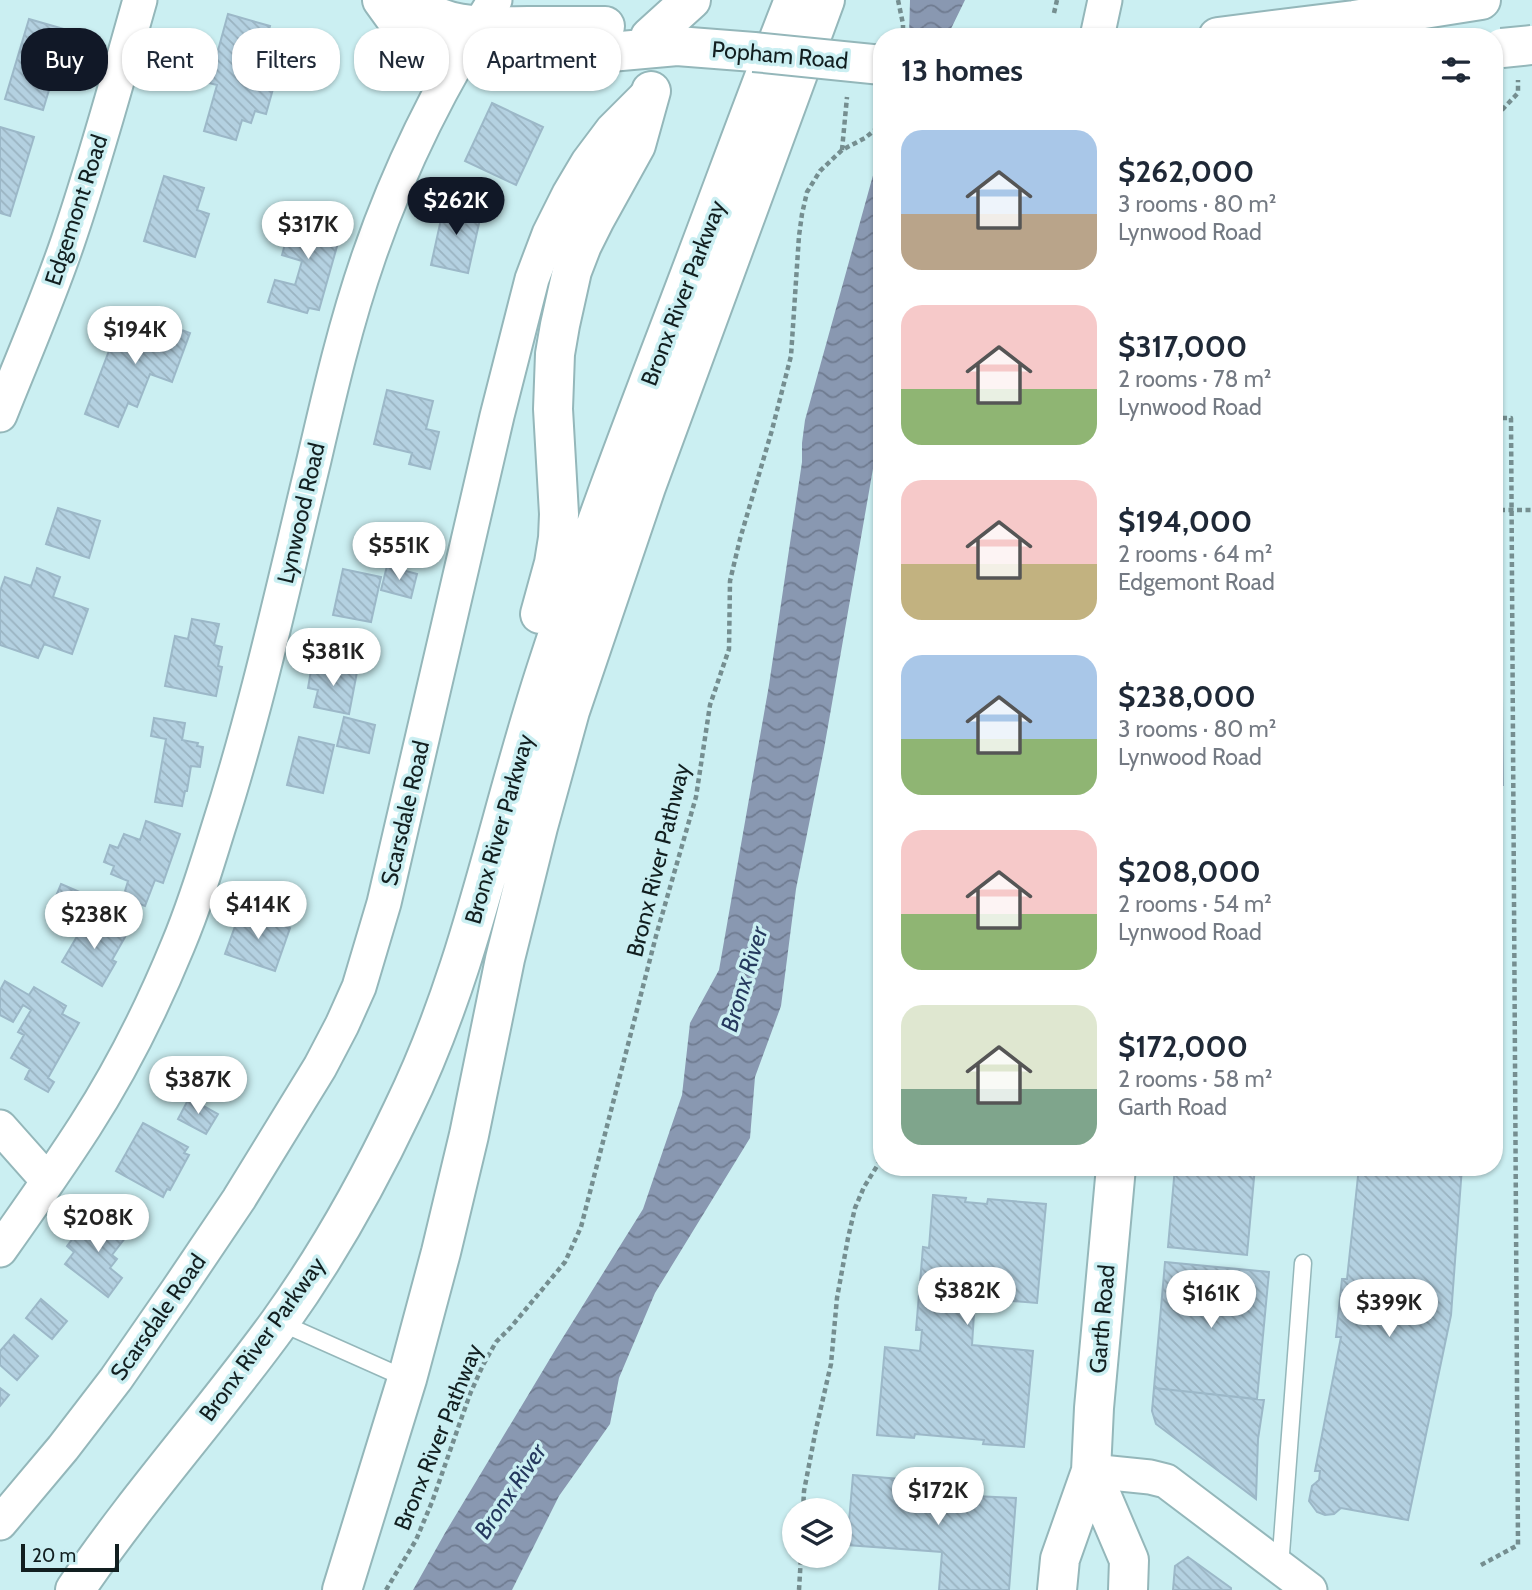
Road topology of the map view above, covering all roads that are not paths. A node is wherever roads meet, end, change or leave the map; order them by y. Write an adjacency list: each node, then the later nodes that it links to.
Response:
1 (139, 0): 15 (street, Edgemont Road)
2 (382, 0): 9 (main road)
3 (414, 0): 9 (main road)
4 (691, 0): 12 (main road, Scarsdale Road)
5 (794, 0): 16 (main road, Bronx River Parkway)
6 (825, 0): 23 (main road, Bronx River Parkway)
7 (1105, 0): 10 (street)
8 (1481, 0): 11 (main road)
9 (478, 26): 12 (main road, Popham Road); 19 (street, Lynwood Road)
10 (1099, 28)
11 (1290, 28)
12 (664, 42): 13 (main road, Popham Road, bridge); 14 (main road, Scarsdale Road)
13 (873, 64)
14 (651, 91): 16 (main road); 25 (street, Scarsdale Road)
15 (0, 415)
16 (502, 821): 22 (main road, Bronx River Parkway)
17 (0, 1127): 19 (street)
18 (1115, 1176): 24 (main road, Garth Road)
19 (48, 1181): 20 (street, Lynwood Road)
20 (0, 1250)
21 (1303, 1263): 26 (lane)
22 (279, 1322): 23 (lane); 27 (main road, Bronx River Parkway)
23 (407, 1379): 28 (main road, Bronx River Parkway)
24 (1091, 1471): 26 (street); 29 (main road, Garth Road); 30 (main road, Garth Road)
25 (0, 1523)
26 (1280, 1567): 31 (street)
27 (75, 1590)
28 (342, 1590)
29 (1057, 1590)
30 (1128, 1590)
31 (1310, 1590)

